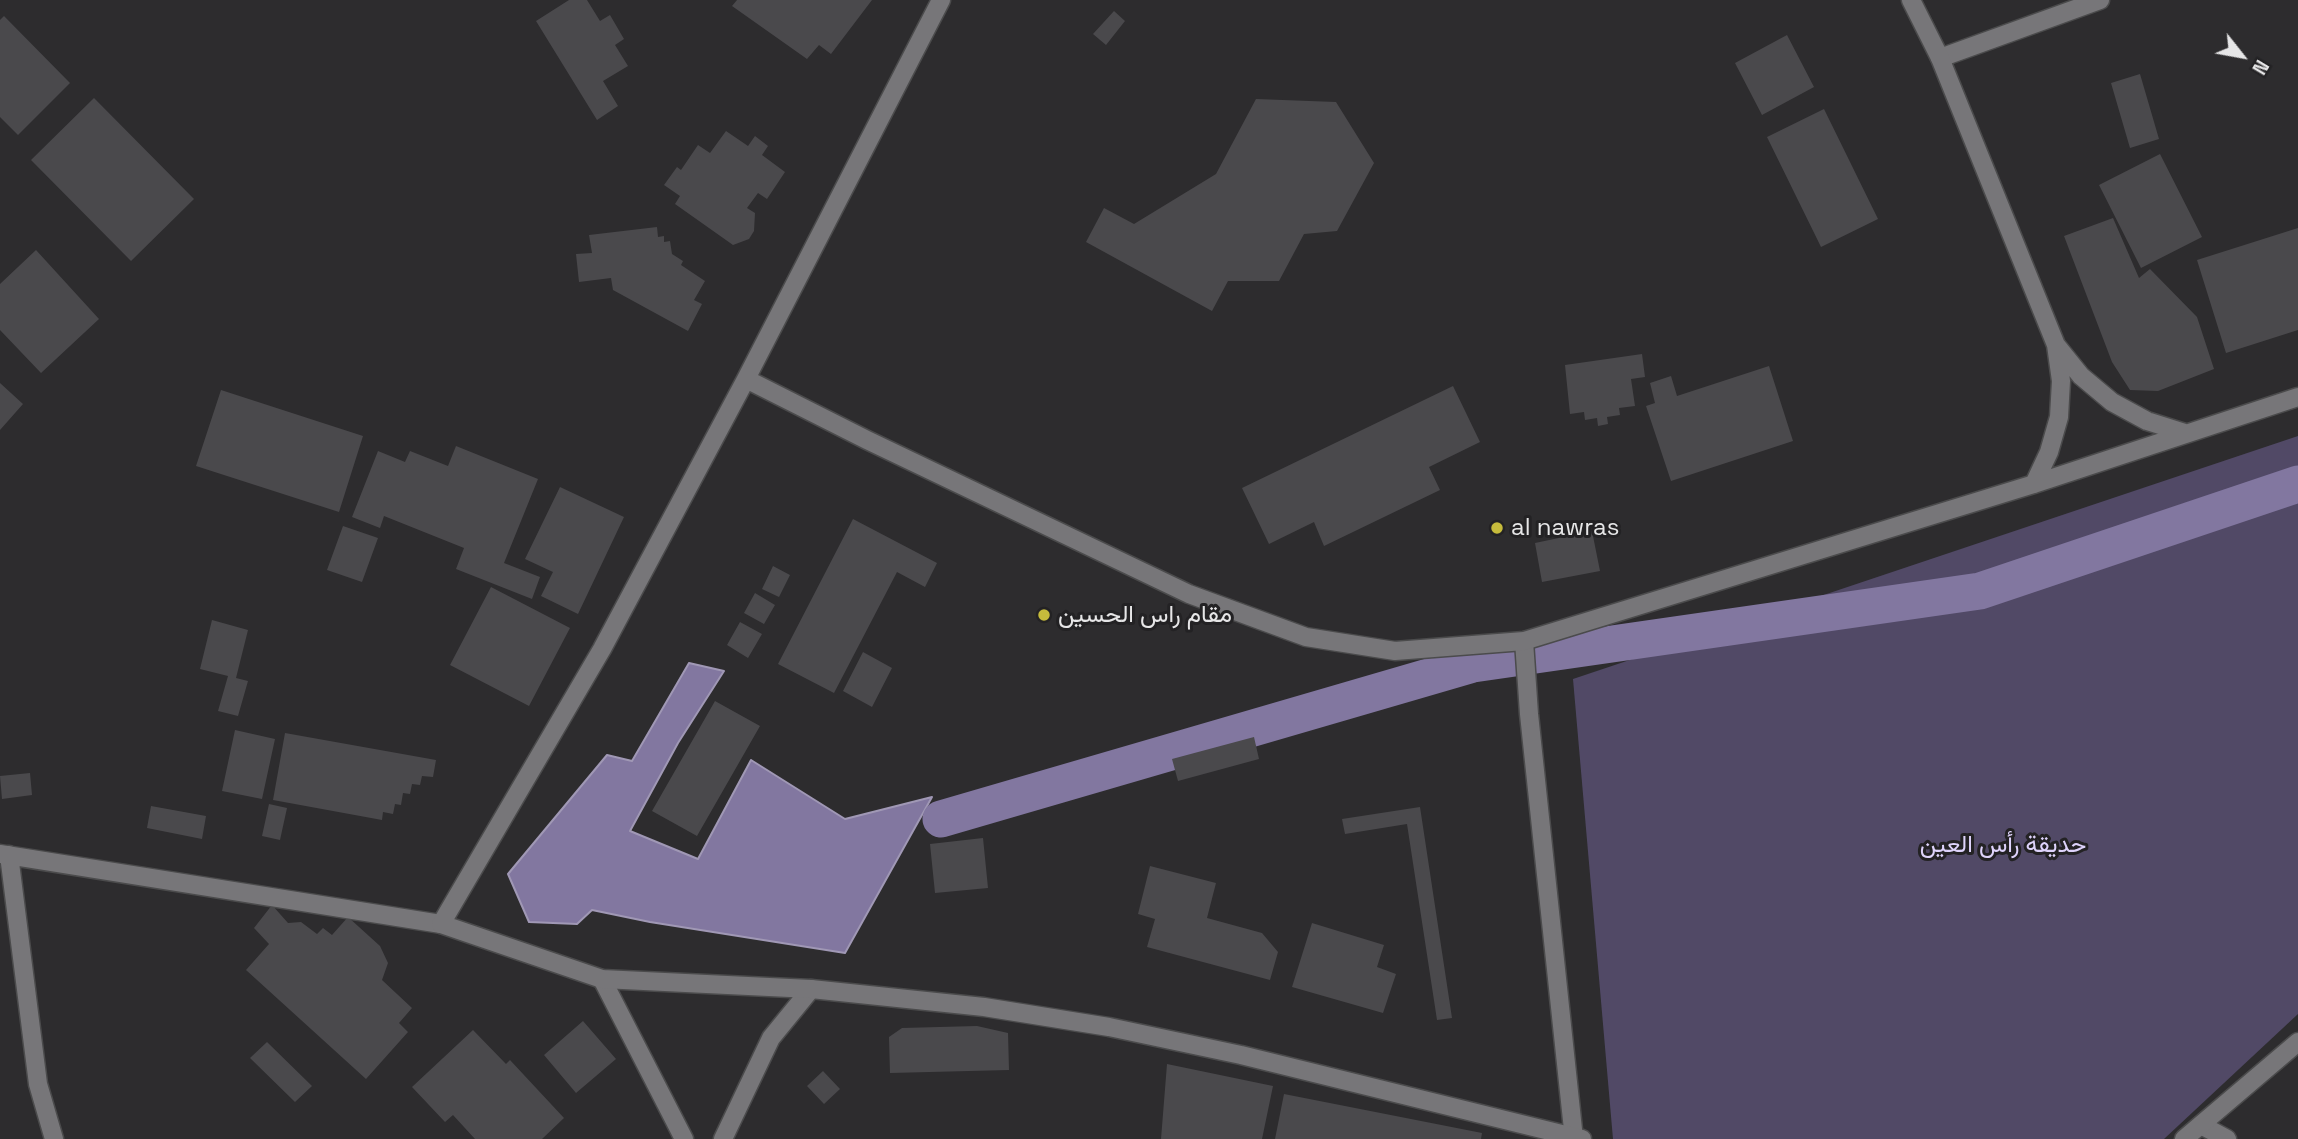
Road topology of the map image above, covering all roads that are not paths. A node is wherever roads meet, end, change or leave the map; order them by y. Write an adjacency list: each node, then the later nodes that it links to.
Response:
1 (942, 0): 6 (street)
2 (1911, 0): 4 (street)
3 (2100, 0): 4 (street)
4 (1940, 58): 5 (street)
5 (2056, 345): 8 (street); 9 (street)
6 (746, 379): 10 (street); 12 (street)
7 (2298, 397): 8 (street)
8 (2185, 433): 9 (street)
9 (2034, 484): 10 (street)
10 (1524, 641): 17 (street)
11 (4, 854): 12 (street); 18 (street)
12 (441, 924): 13 (street)
13 (602, 979): 14 (street); 19 (street)
14 (811, 989): 17 (street); 20 (street)
15 (2298, 1042): 16 (street)
16 (2201, 1125): 21 (street); 22 (street)
17 (1577, 1138)
18 (54, 1139)
19 (684, 1139)
20 (723, 1139)
21 (2184, 1139)
22 (2227, 1139)

